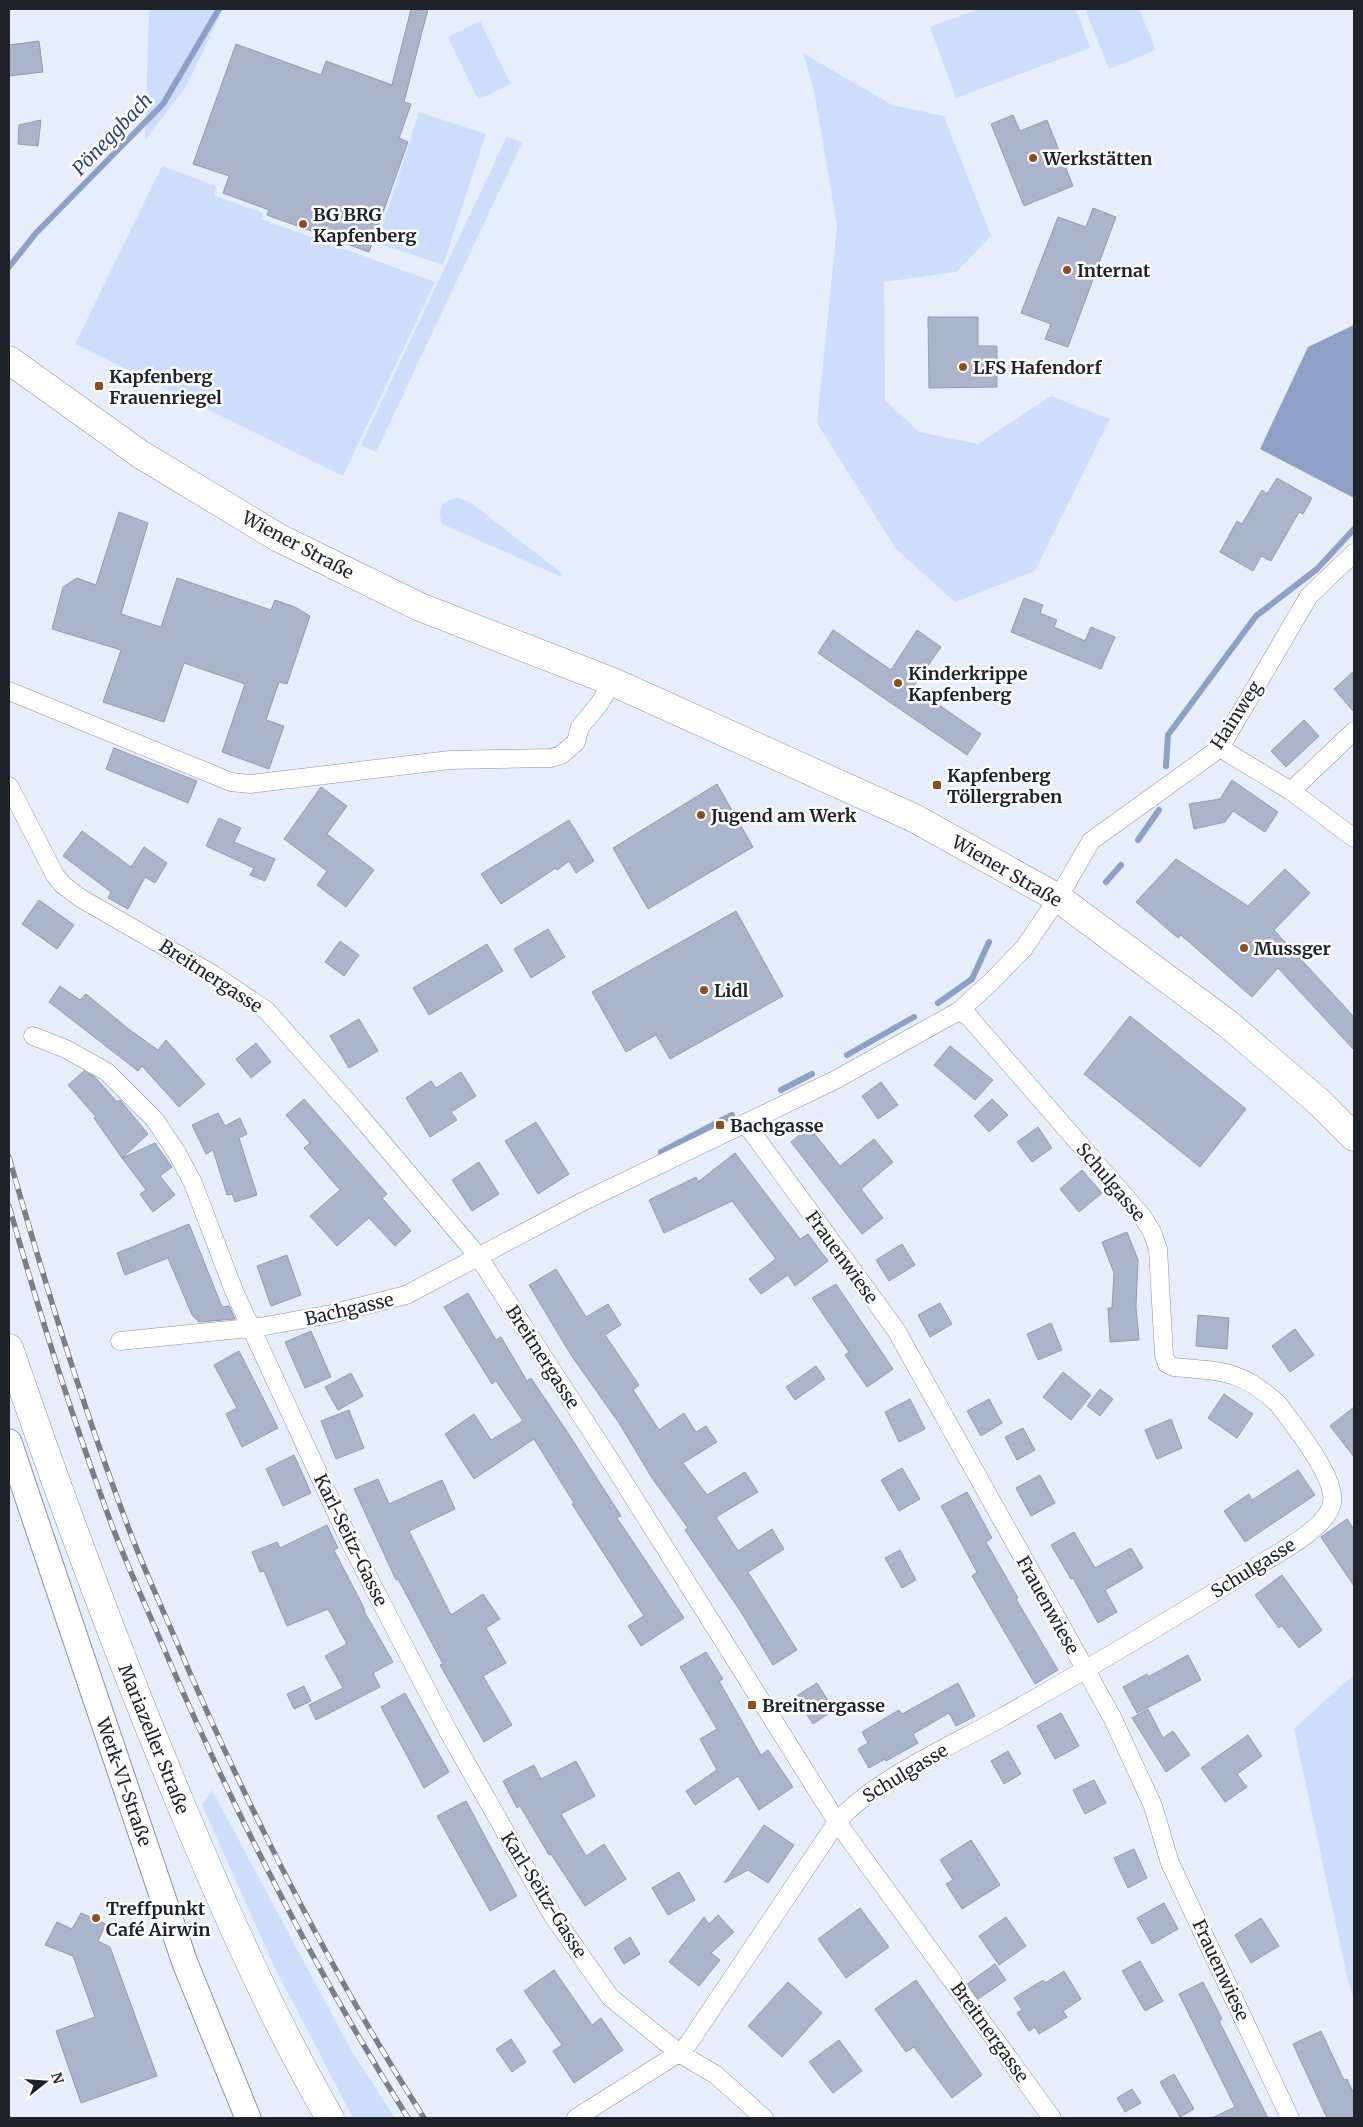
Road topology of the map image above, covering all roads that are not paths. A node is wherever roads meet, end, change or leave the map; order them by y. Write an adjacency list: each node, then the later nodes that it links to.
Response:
1 (9, 360): 3 (main road, Wiener Straße)
2 (1354, 553): 6 (street, Hainweg)
3 (613, 682): 4 (street); 10 (main road, Wiener Straße)
4 (9, 691)
5 (1354, 731): 8 (street)
6 (1220, 748): 8 (street); 10 (street, Hainweg)
7 (9, 786): 15 (street, Breitnergasse)
8 (1291, 791): 9 (street)
9 (1354, 838)
10 (1058, 898): 11 (street, Bachgasse); 14 (main road, Wiener Straße)
11 (959, 1011): 13 (street, Bachgasse); 20 (street, Schulgasse)
12 (33, 1036): 16 (street, Karl-Seitz-Gasse)
13 (746, 1124): 15 (street, Bachgasse); 20 (street, Frauenwiese)
14 (1354, 1137)
15 (478, 1256): 16 (street, Bachgasse); 21 (street, Breitnergasse)
16 (253, 1327): 17 (street, Bachgasse); 22 (street, Karl-Seitz-Gasse)
17 (120, 1341)
18 (9, 1348): 24 (main road, Mariazeller Straße)
19 (9, 1442): 23 (main road, Werk-VI-Straße)
20 (1085, 1670): 21 (street, Schulgasse); 28 (street, Frauenwiese)
21 (837, 1822): 22 (street, Schulgasse); 27 (street, Breitnergasse)
22 (679, 2053): 25 (street, Schulgasse); 26 (street, Karl-Seitz-Gasse)
23 (248, 2118)
24 (330, 2118)
25 (576, 2118)
26 (764, 2118)
27 (1052, 2118)
28 (1290, 2118)

